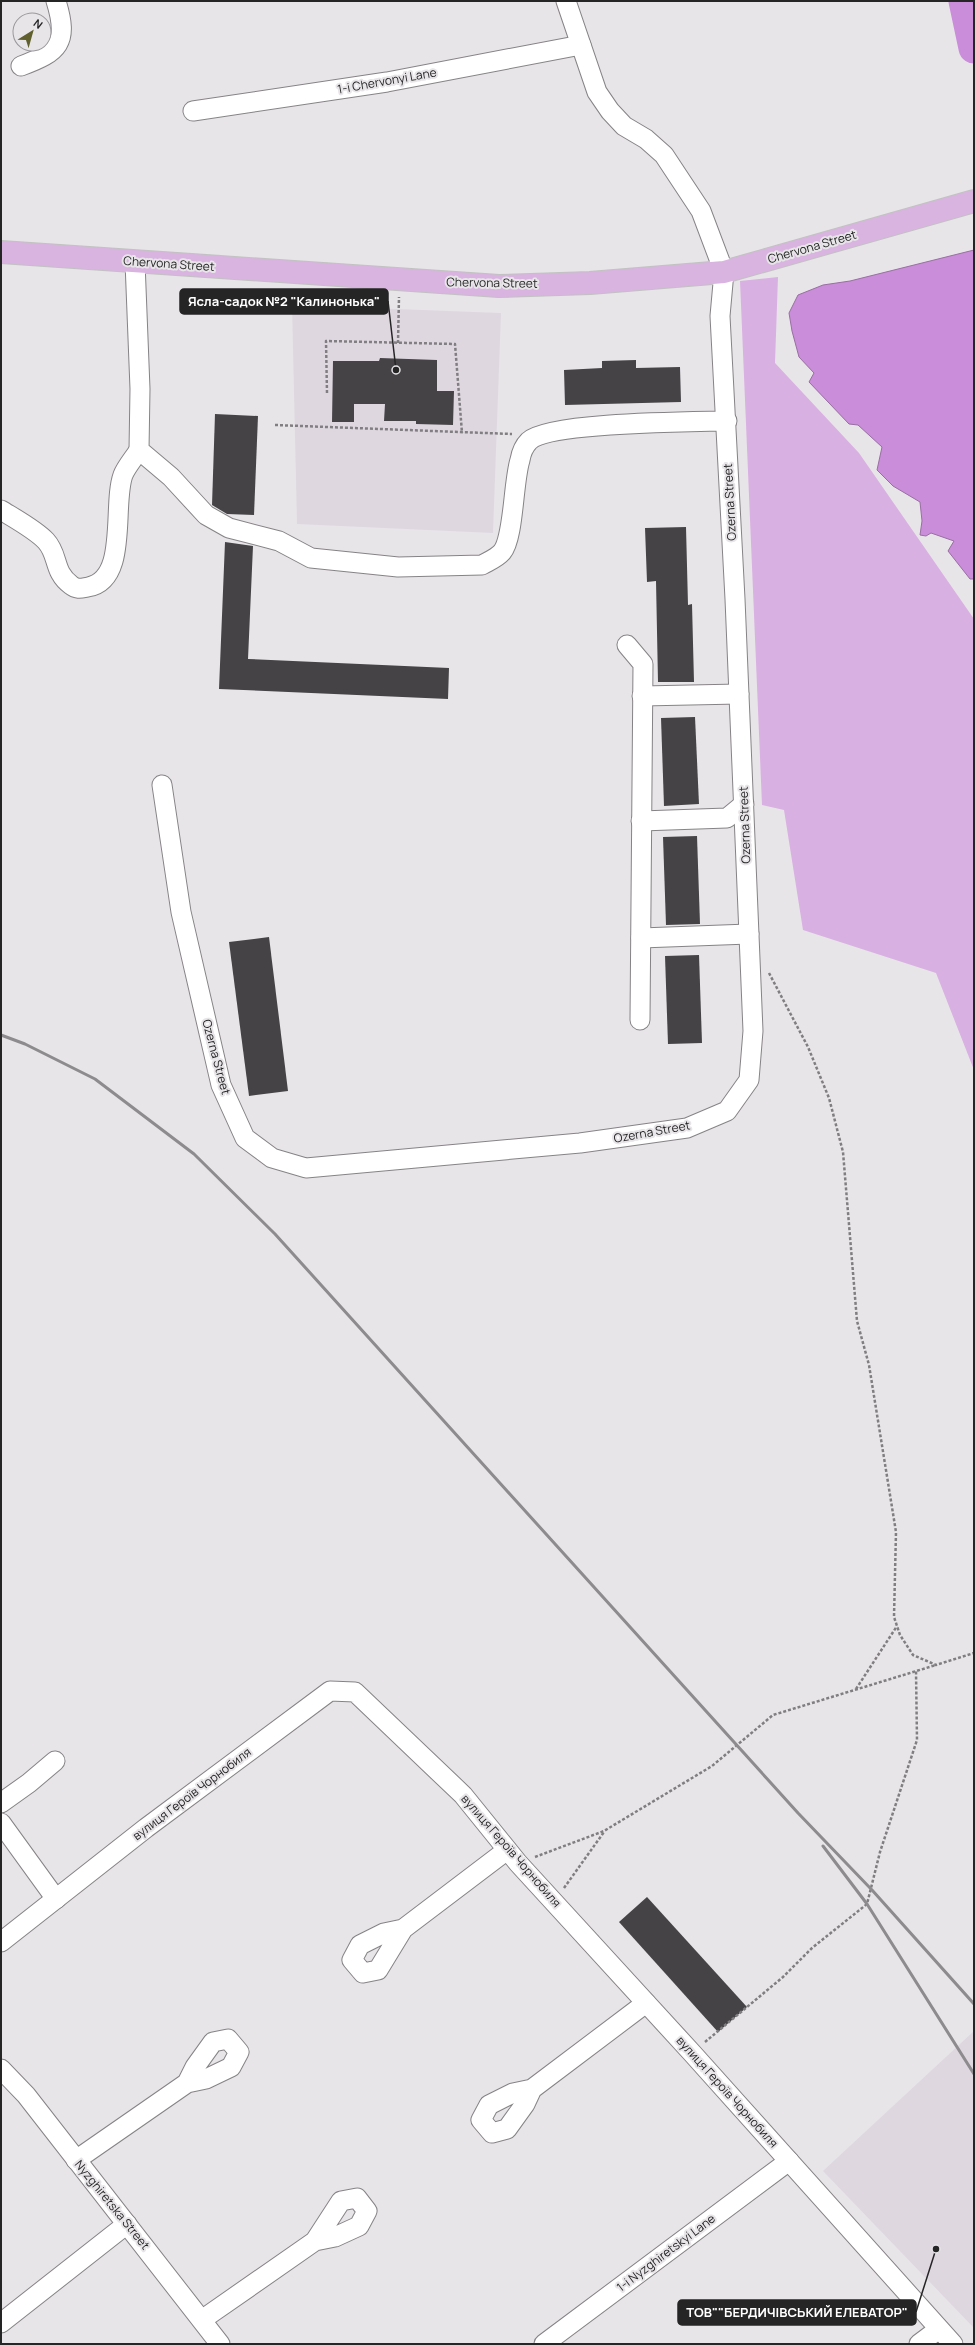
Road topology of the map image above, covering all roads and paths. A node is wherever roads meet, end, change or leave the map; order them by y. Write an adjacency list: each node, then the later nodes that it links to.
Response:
1 (56, 1): 4 (street)
2 (566, 1): 3 (street)
3 (581, 45): 5 (street, 1-i Chervonyi Lane); 9 (street)
4 (21, 66)
5 (192, 111)
6 (974, 200): 9 (main road, Chervona Street)
7 (1, 252): 8 (main road, Chervona Street)
8 (135, 262): 9 (main road, Chervona Street); 17 (street)
9 (724, 272): 13 (street, Ozerna Street)
10 (399, 292): 11 (path)
11 (398, 343): 12 (path); 15 (path)
12 (326, 393)
13 (727, 421): 16 (street); 20 (street, Ozerna Street)
14 (275, 426): 15 (path)
15 (462, 433): 16 (path)
16 (540, 435): 17 (street)
17 (139, 450): 18 (street)
18 (1, 510)
19 (627, 645): 21 (street)
20 (739, 694): 21 (street); 23 (street, Ozerna Street)
21 (642, 696): 24 (street)
22 (162, 785): 25 (street, Ozerna Street)
23 (744, 804): 24 (street); 25 (street, Ozerna Street)
24 (642, 821): 26 (street)
25 (749, 934): 26 (street)
26 (640, 938): 28 (street)
27 (768, 969): 29 (path)
28 (640, 1020)
29 (897, 1626): 31 (path); 33 (path)
30 (974, 1653): 31 (path)
31 (936, 1665): 32 (path)
32 (916, 1671): 33 (path); 44 (path)
33 (856, 1690): 37 (path)
34 (55, 1762): 35 (street)
35 (1, 1802)
36 (1, 1823): 39 (street)
37 (604, 1831): 38 (path); 40 (path)
38 (513, 1856): 39 (street, вулиця Героїв Чорнобиля); 40 (street, вулиця Героїв Чорнобиля); 41 (street)
39 (56, 1899): 42 (street, вулиця Героїв Чорнобиля)
40 (554, 1902): 43 (street, вулиця Героїв Чорнобиля)
41 (403, 1929)
42 (1, 1942)
43 (646, 2003): 44 (street, вулиця Героїв Чорнобиля); 47 (street)
44 (692, 2053): 49 (street, вулиця Героїв Чорнобиля)
45 (1, 2069): 48 (street, Nyzghiretska Street)
46 (187, 2083): 48 (street)
47 (532, 2089)
48 (76, 2160): 50 (street, Nyzghiretska Street)
49 (789, 2161): 54 (street, вулиця Героїв Чорнобиля); 56 (street, 1-i Nyzghiretskyi Lane)
50 (127, 2224): 52 (street, Nyzghiretska Street); 53 (street)
51 (315, 2241): 52 (street)
52 (203, 2319): 55 (street, Nyzghiretska Street)
53 (1, 2323)
54 (939, 2329): 57 (street); 58 (street, вулиця Героїв Чорнобиля)
55 (220, 2344)
56 (544, 2344)
57 (919, 2344)
58 (953, 2344)

